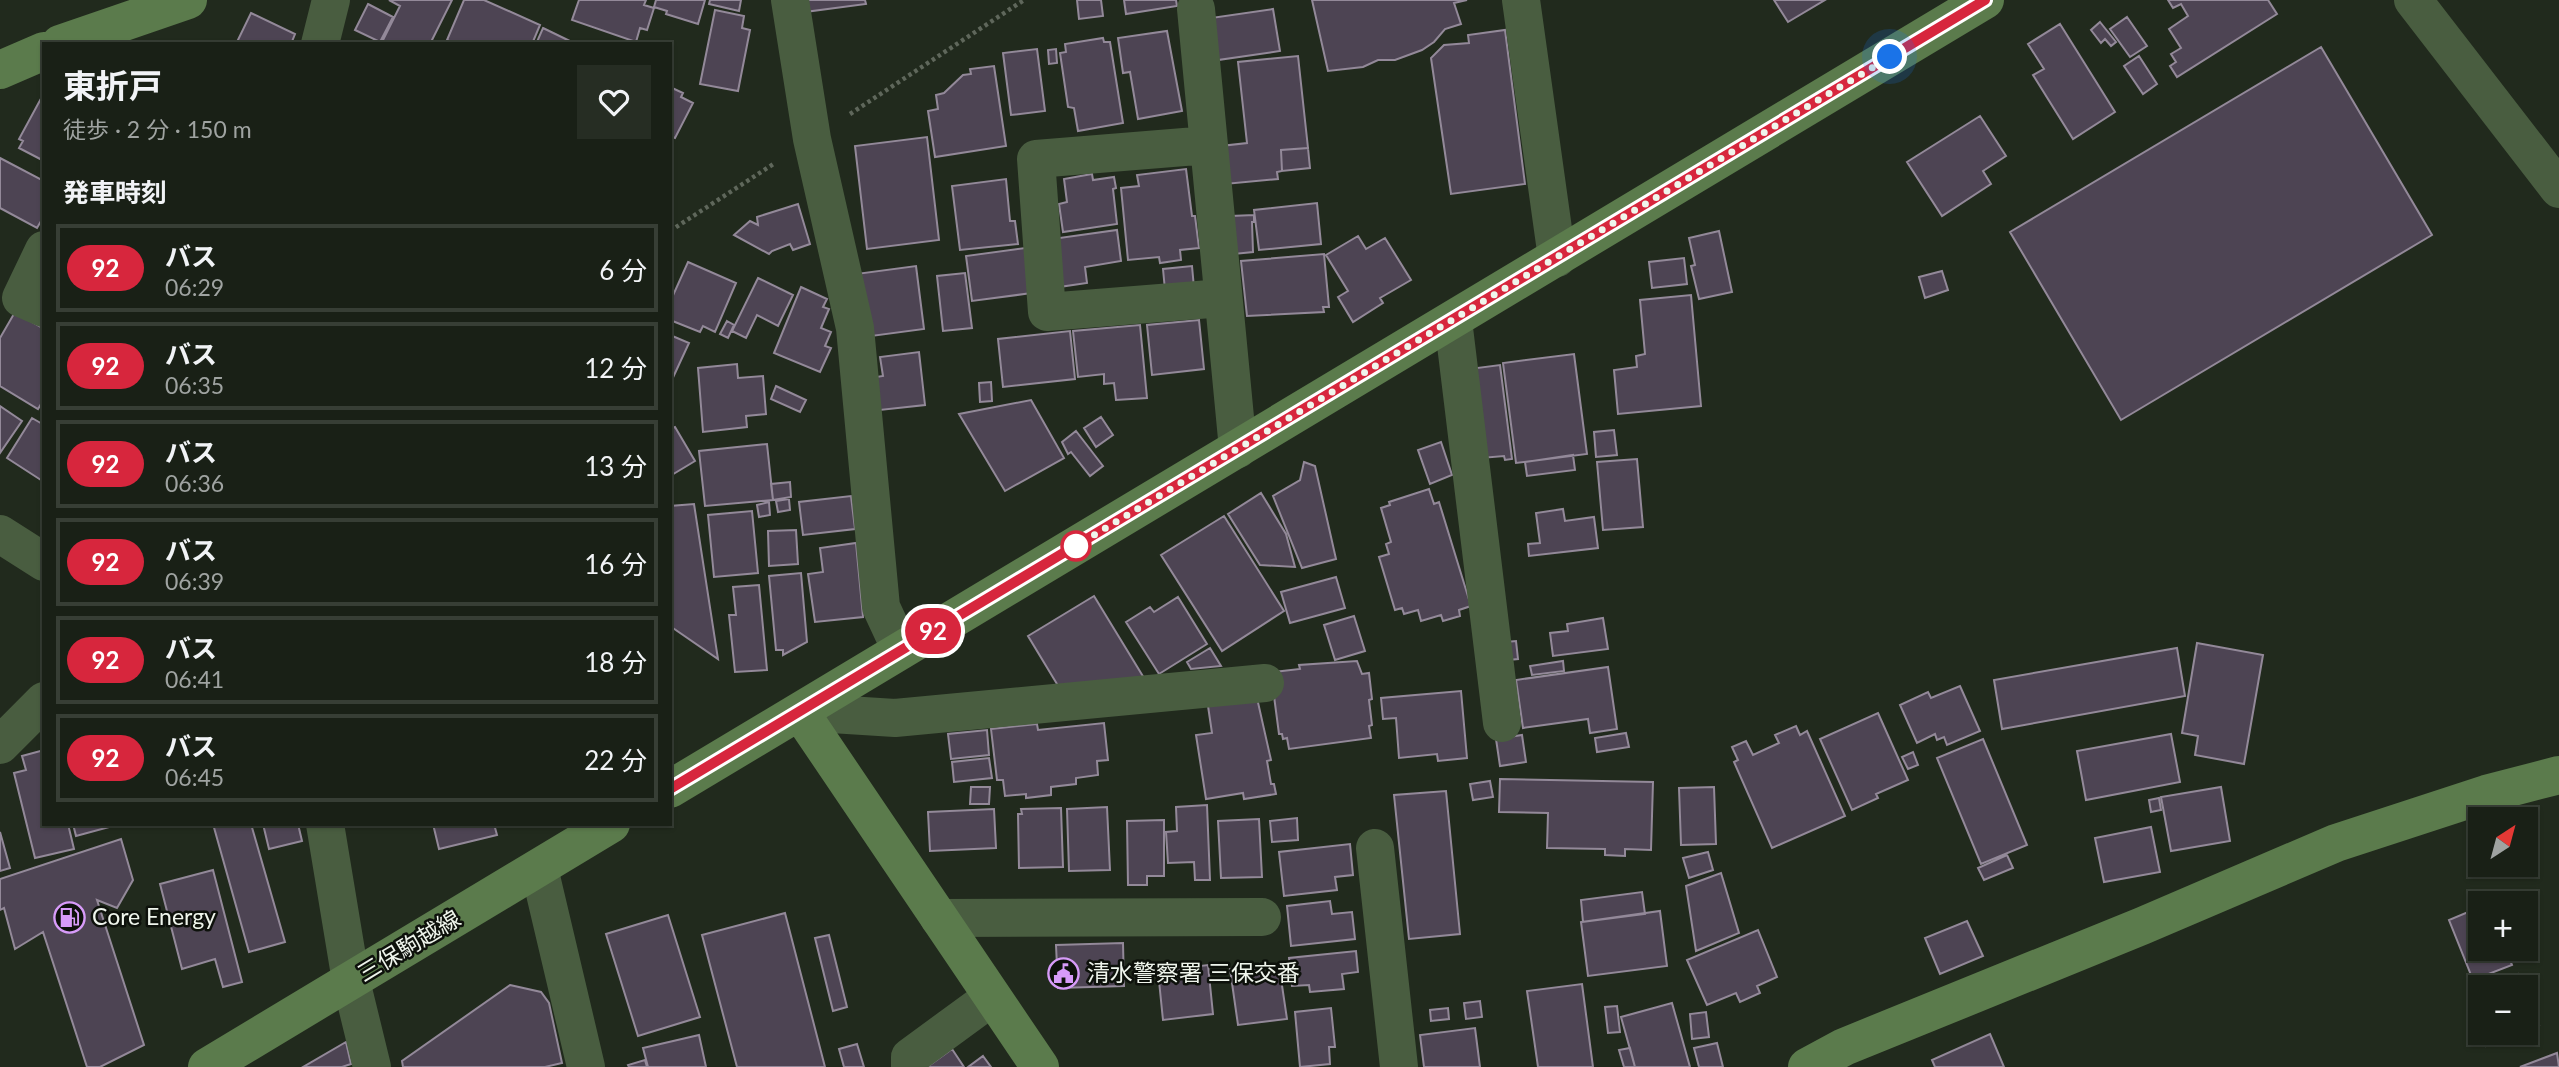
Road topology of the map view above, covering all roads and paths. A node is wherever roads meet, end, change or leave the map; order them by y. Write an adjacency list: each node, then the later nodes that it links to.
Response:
1 (188, 0): 8 (main road)
2 (331, 0): 9 (street)
3 (790, 0): 22 (street)
4 (1521, 0): 15 (street)
5 (1985, 0): 15 (main road)
6 (2413, 0): 13 (street)
7 (1196, 9): 12 (street)
8 (66, 42)
9 (323, 42)
10 (42, 52): 11 (main road)
11 (0, 70)
12 (1209, 145): 16 (street); 16 (street)
13 (2559, 189)
14 (42, 254): 17 (street)
15 (1557, 258): 18 (main road)
16 (1223, 298): 19 (street)
17 (42, 307)
18 (1453, 320): 19 (main road); 26 (street)
19 (1238, 449): 22 (main road)
20 (0, 534): 21 (street)
21 (42, 561)
22 (901, 650): 25 (main road)
23 (1265, 683): 25 (street)
24 (42, 703): 27 (street)
25 (800, 712): 29 (main road); 35 (main road)
26 (1502, 723)
27 (0, 745)
28 (2559, 775): 38 (main road)
29 (672, 788)
30 (325, 826): 36 (street)
31 (608, 826): 33 (main road, 三保駒越線)
32 (1375, 848): 44 (street)
33 (538, 868): 36 (main road, 三保駒越線); 41 (street)
34 (1262, 917): 35 (street)
35 (939, 918): 37 (main road)
36 (351, 981): 39 (main road, 三保駒越線); 40 (street)
37 (992, 997): 42 (street); 43 (main road)
38 (1849, 1057): 45 (main road)
39 (207, 1067)
40 (372, 1067)
41 (586, 1067)
42 (910, 1067)
43 (1040, 1067)
44 (1399, 1067)
45 (1807, 1067)

